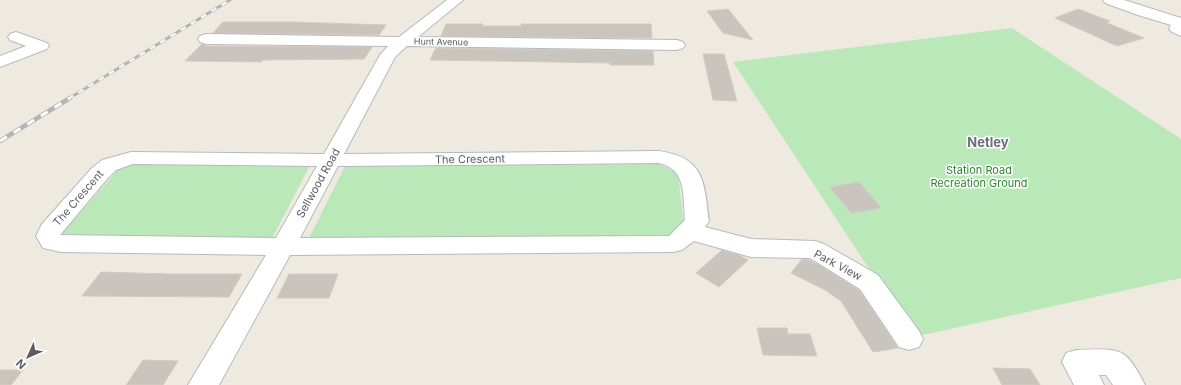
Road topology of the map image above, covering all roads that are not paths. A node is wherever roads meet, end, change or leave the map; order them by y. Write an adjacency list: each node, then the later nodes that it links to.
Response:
1 (456, 0): 6 (street, Sellwood Road)
2 (1110, 0): 3 (street)
3 (1180, 25)
4 (16, 37): 8 (street)
5 (206, 39): 6 (street, Hunt Avenue)
6 (402, 42): 7 (street, Hunt Avenue); 9 (street, Sellwood Road)
7 (677, 45)
8 (0, 62)
9 (331, 160): 10 (street, The Crescent); 11 (street, Sellwood Road); 11 (street, The Crescent)
10 (691, 232): 11 (street, The Crescent); 12 (street, Park View)
11 (283, 247): 13 (street, Sellwood Road)
12 (909, 339)
13 (204, 385)
14 (1089, 385): 15 (street)
15 (1130, 385)

